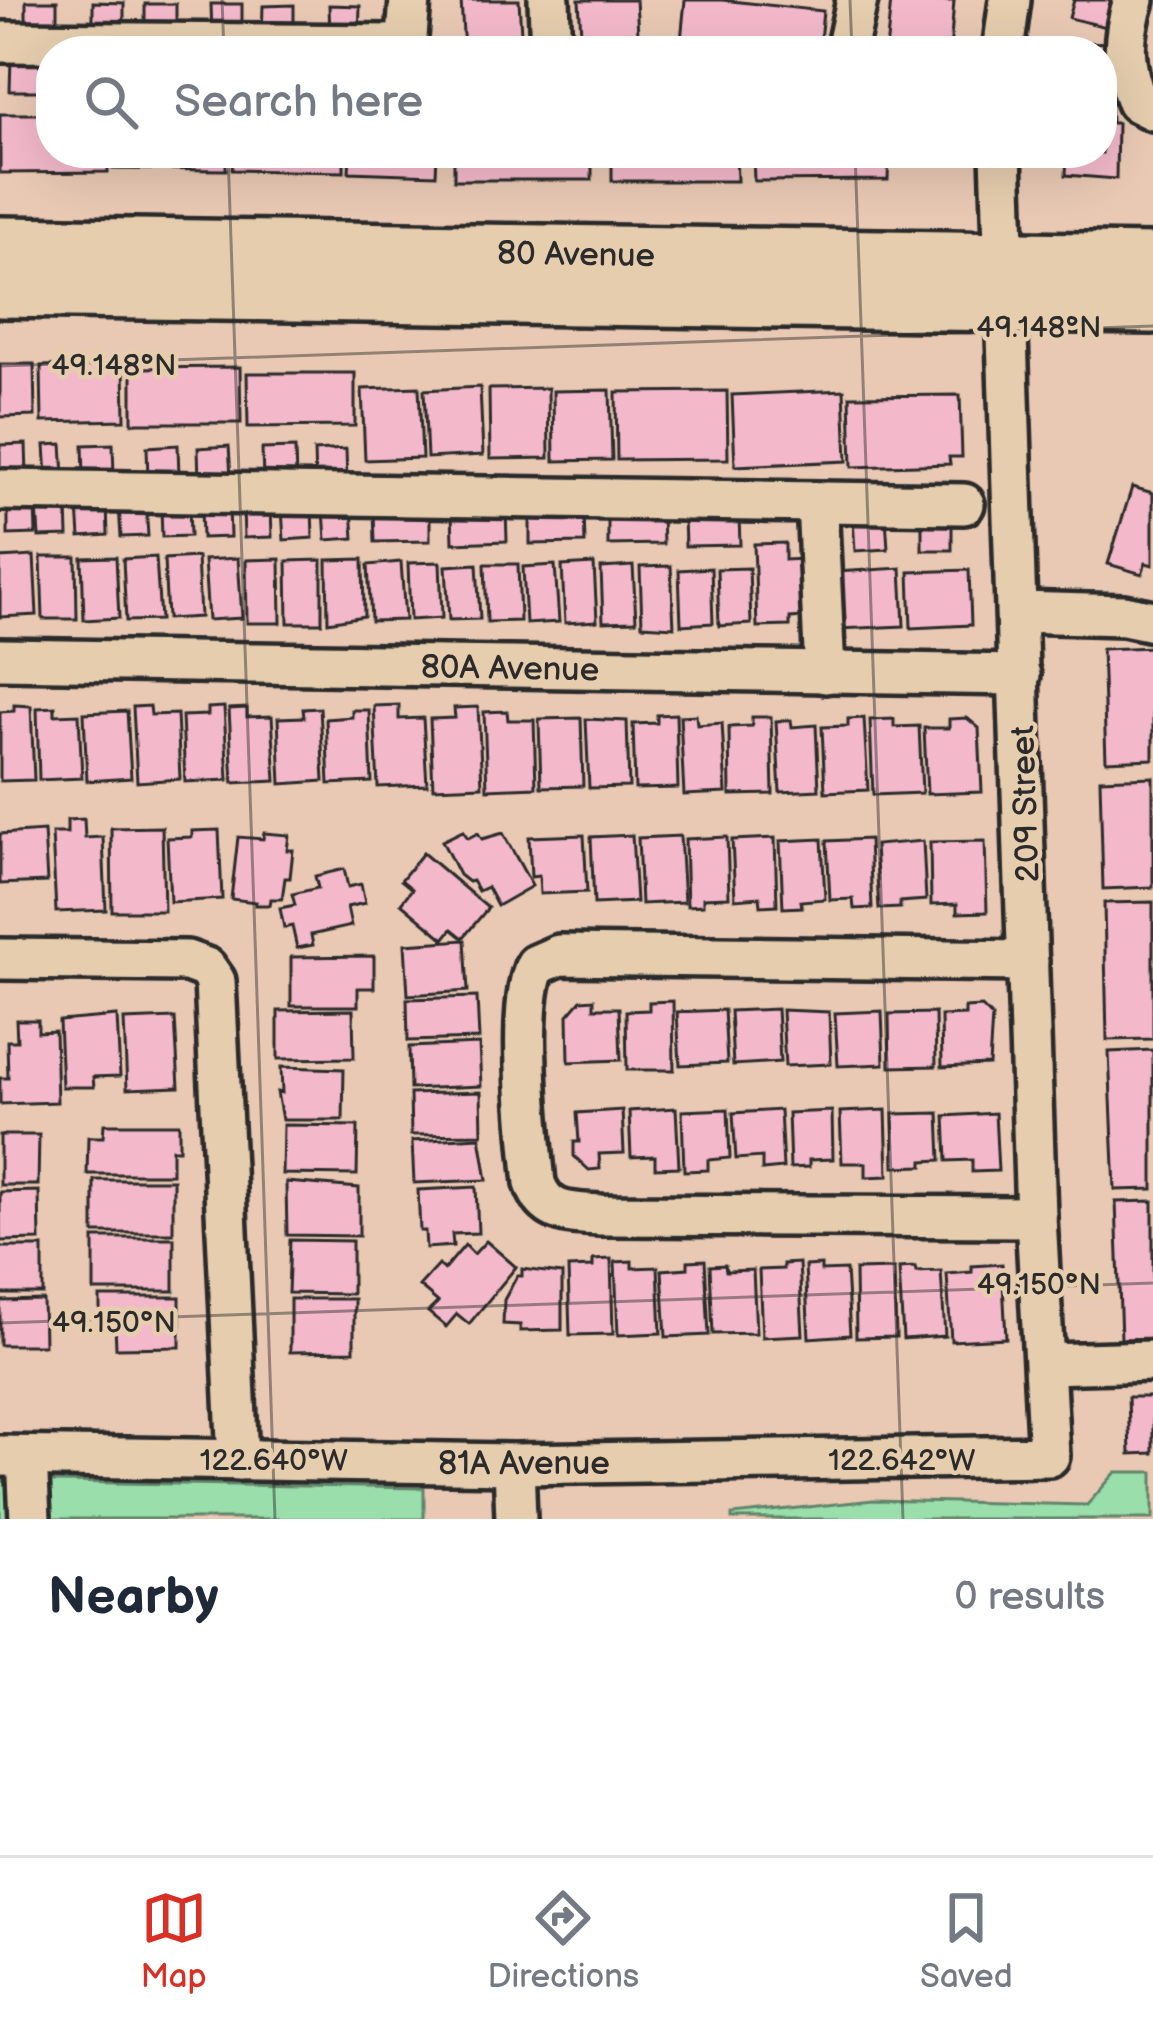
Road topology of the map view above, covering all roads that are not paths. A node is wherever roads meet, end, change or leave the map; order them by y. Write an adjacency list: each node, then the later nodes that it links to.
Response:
1 (410, 0): 6 (street)
2 (549, 0): 7 (street)
3 (857, 0): 8 (street)
4 (1010, 0): 9 (street)
5 (1135, 0): 12 (street)
6 (407, 36)
7 (550, 36)
8 (849, 36)
9 (1005, 36)
10 (0, 42): 11 (street)
11 (36, 42)
12 (1153, 110)
13 (1001, 168): 16 (street, 209 Street)
14 (0, 244): 16 (main road, 80 Avenue)
15 (1153, 260): 16 (main road, 80 Avenue)
16 (1005, 282): 17 (main road, 80 Avenue); 18 (main road, 80 Avenue); 22 (street, 209 Street)
17 (0, 291)
18 (1153, 307)
19 (0, 490): 20 (street)
20 (817, 502): 21 (street); 25 (street)
21 (964, 503)
22 (1018, 612): 23 (street); 26 (street, 209 Street)
23 (1153, 621)
24 (0, 659): 25 (street, 80A Avenue)
25 (825, 673): 26 (street, 80A Avenue)
26 (1020, 675): 28 (street, 209 Street)
27 (0, 959): 34 (street)
28 (1028, 961): 29 (street, 209 Street); 29 (street)
29 (1036, 1217): 31 (street, 209 Street)
30 (1153, 1361): 31 (street)
31 (1046, 1364): 33 (street, 209 Street)
32 (14, 1456): 34 (street, 81A Avenue); 36 (street)
33 (1048, 1456): 35 (street, 81A Avenue)
34 (238, 1460): 35 (street, 81A Avenue)
35 (514, 1464): 37 (street)
36 (30, 1519)
37 (516, 1519)

